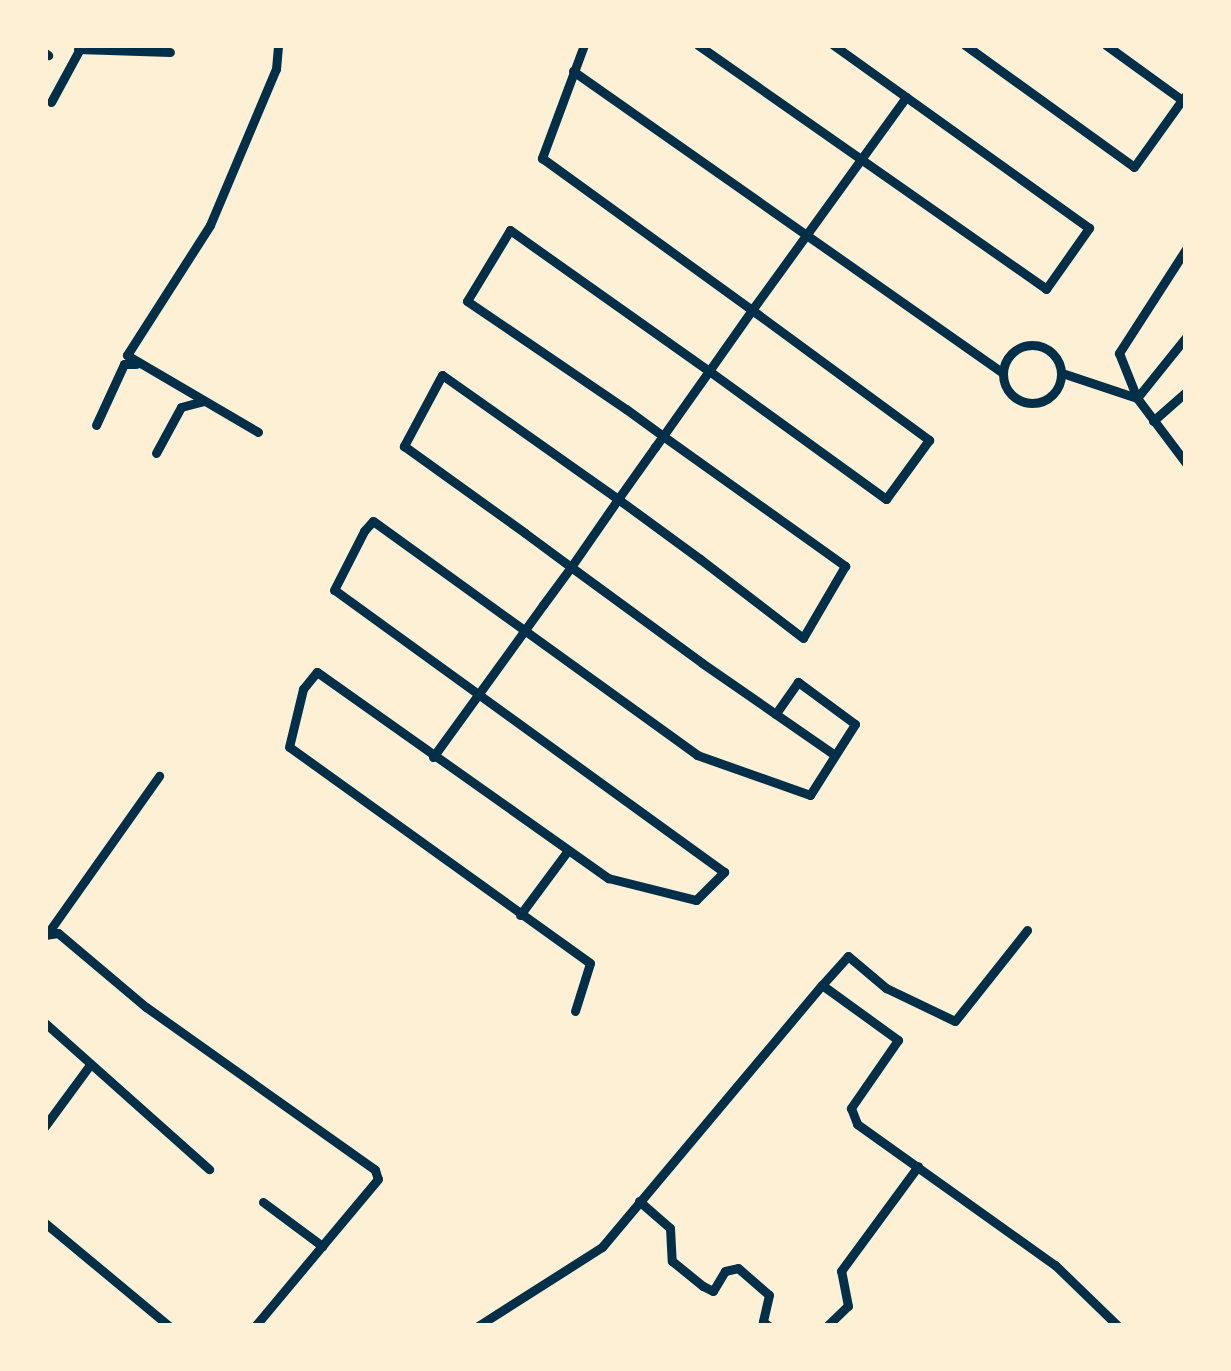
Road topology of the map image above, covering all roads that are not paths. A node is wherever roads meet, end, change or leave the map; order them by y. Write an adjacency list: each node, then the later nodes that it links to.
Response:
1 (278, 45): 18 (street)
2 (584, 45): 9 (street)
3 (698, 45): 13 (street)
4 (833, 45): 10 (street)
5 (965, 45): 11 (street)
6 (1106, 45): 11 (street)
7 (80, 47): 8 (street); 12 (street)
8 (170, 52)
9 (573, 71): 14 (street); 16 (street)
10 (906, 97): 13 (street); 13 (street)
11 (1184, 97)
12 (51, 102)
13 (860, 158): 14 (street)
14 (808, 233): 16 (street); 20 (street)
15 (1186, 249): 23 (street)
16 (752, 310): 19 (street); 19 (street)
17 (1186, 337): 23 (street)
18 (141, 364): 24 (street); 26 (street)
19 (709, 371): 28 (street); 28 (street)
20 (1003, 373): 21 (street); 21 (street)
21 (1062, 374): 23 (street)
22 (1186, 392): 25 (street)
23 (1137, 398): 25 (street)
24 (203, 401): 27 (street); 29 (street)
25 (1153, 421): 30 (street)
26 (96, 425)
27 (258, 433)
28 (663, 436): 31 (street); 31 (street)
29 (156, 454)
30 (1186, 463)
31 (618, 500): 32 (street); 32 (street)
32 (571, 566): 33 (street); 35 (street)
33 (527, 628): 34 (street); 34 (street); 36 (street)
34 (479, 693): 37 (street); 39 (street)
35 (776, 714): 36 (street); 36 (street)
36 (832, 753)
37 (433, 757): 39 (street); 40 (street)
38 (159, 776): 42 (street)
39 (566, 853): 40 (street)
40 (520, 915): 44 (street)
41 (1027, 930): 43 (street)
42 (48, 933): 53 (street)
43 (822, 985): 48 (street); 50 (street)
44 (575, 1011)
45 (45, 1023): 46 (street)
46 (89, 1066): 47 (street); 49 (street)
47 (45, 1126)
48 (918, 1166): 58 (street); 59 (street)
49 (209, 1168)
50 (639, 1201): 56 (street); 57 (street)
51 (263, 1202): 53 (street)
52 (45, 1223): 54 (street)
53 (322, 1246): 55 (street)
54 (169, 1326)
55 (255, 1326)
56 (478, 1326)
57 (770, 1326)
58 (826, 1326)
59 (1118, 1326)

